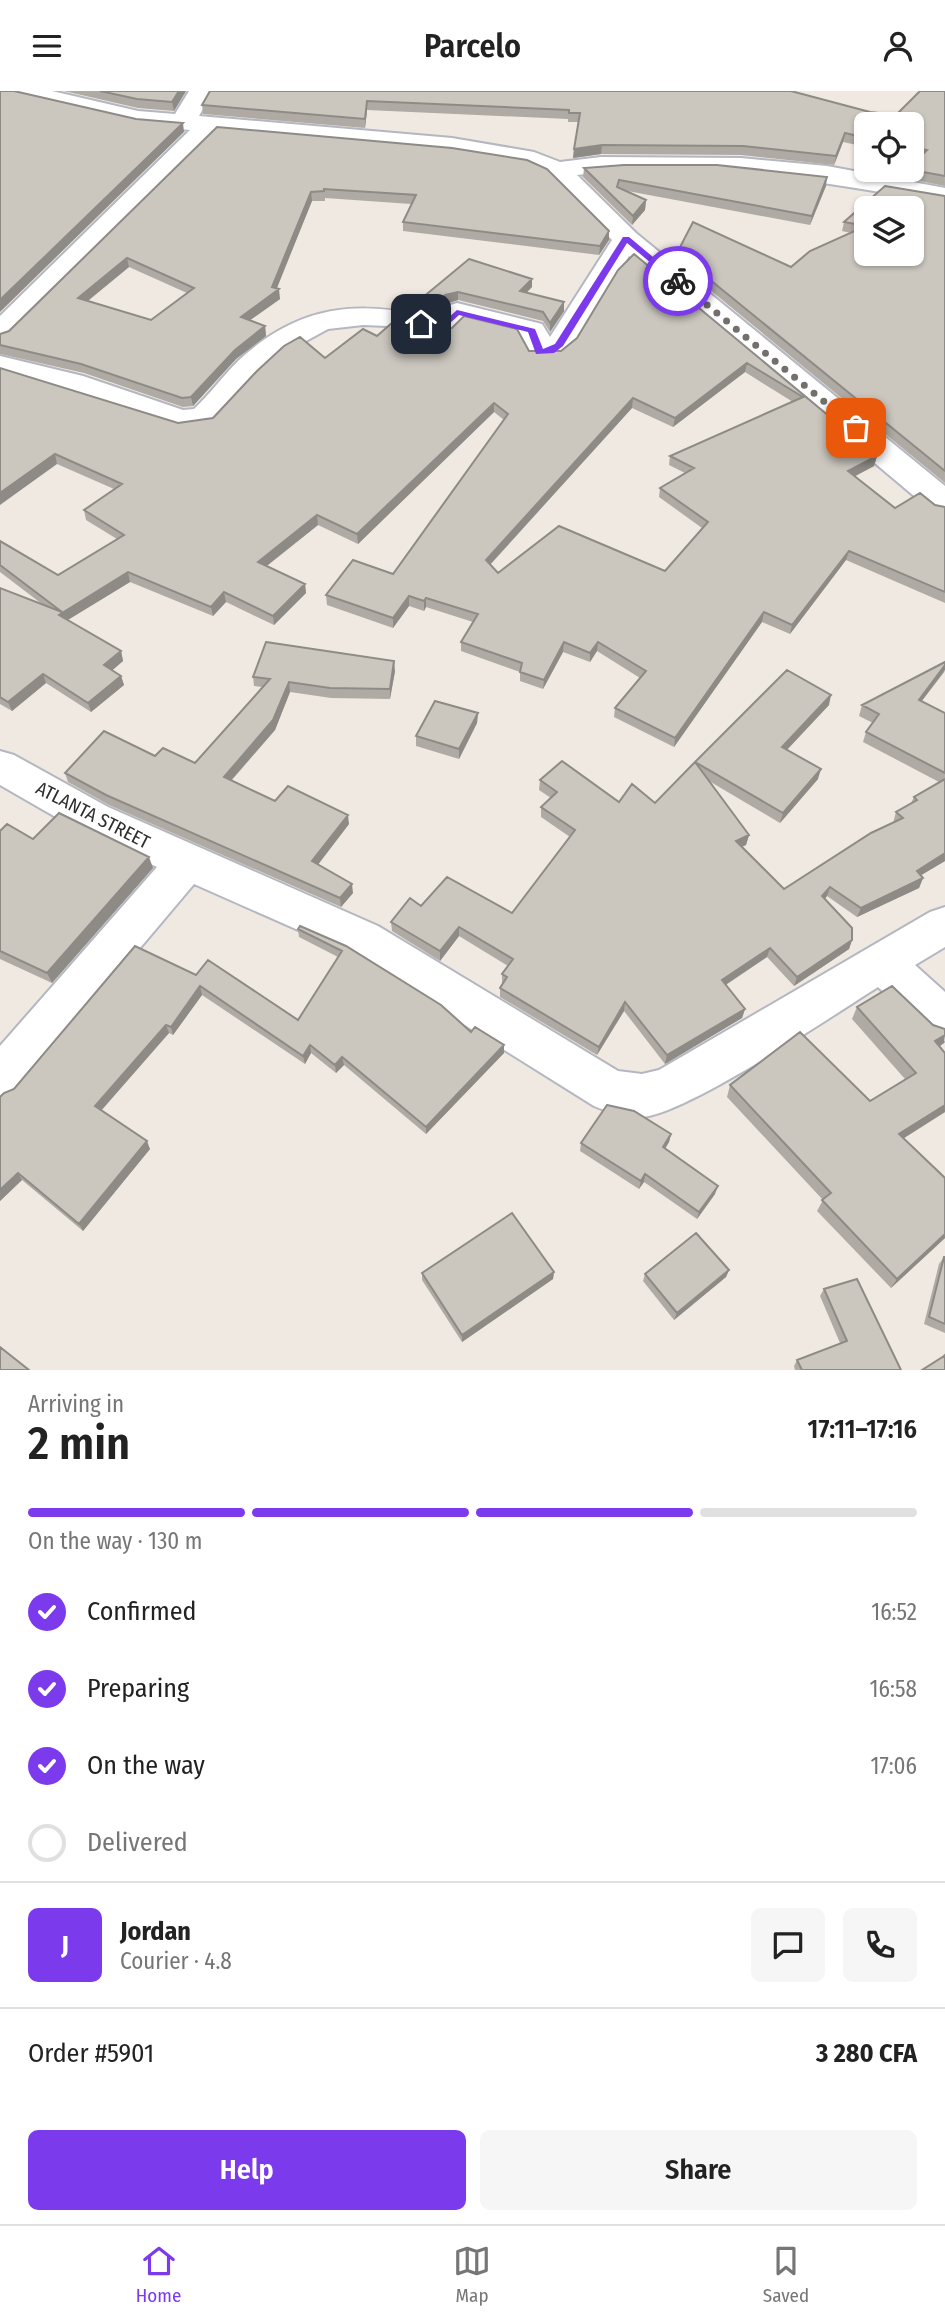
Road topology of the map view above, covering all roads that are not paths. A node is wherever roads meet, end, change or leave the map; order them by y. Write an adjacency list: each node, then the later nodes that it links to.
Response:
1 (20, 91): 3 (street)
2 (201, 91): 3 (street)
3 (181, 124): 4 (street)
4 (209, 126): 5 (street); 8 (street)
5 (557, 170): 6 (street); 7 (street)
6 (945, 196)
7 (626, 239): 9 (street); 10 (street)
8 (0, 333)
9 (0, 365)
10 (945, 504)
11 (0, 766): 12 (street, ATLANTA STREET)
12 (187, 862): 14 (street, ATLANTA STREET); 16 (street)
13 (945, 925): 14 (street, ATLANTA STREET)
14 (882, 963): 15 (street)
15 (945, 1021)
16 (0, 1080)

